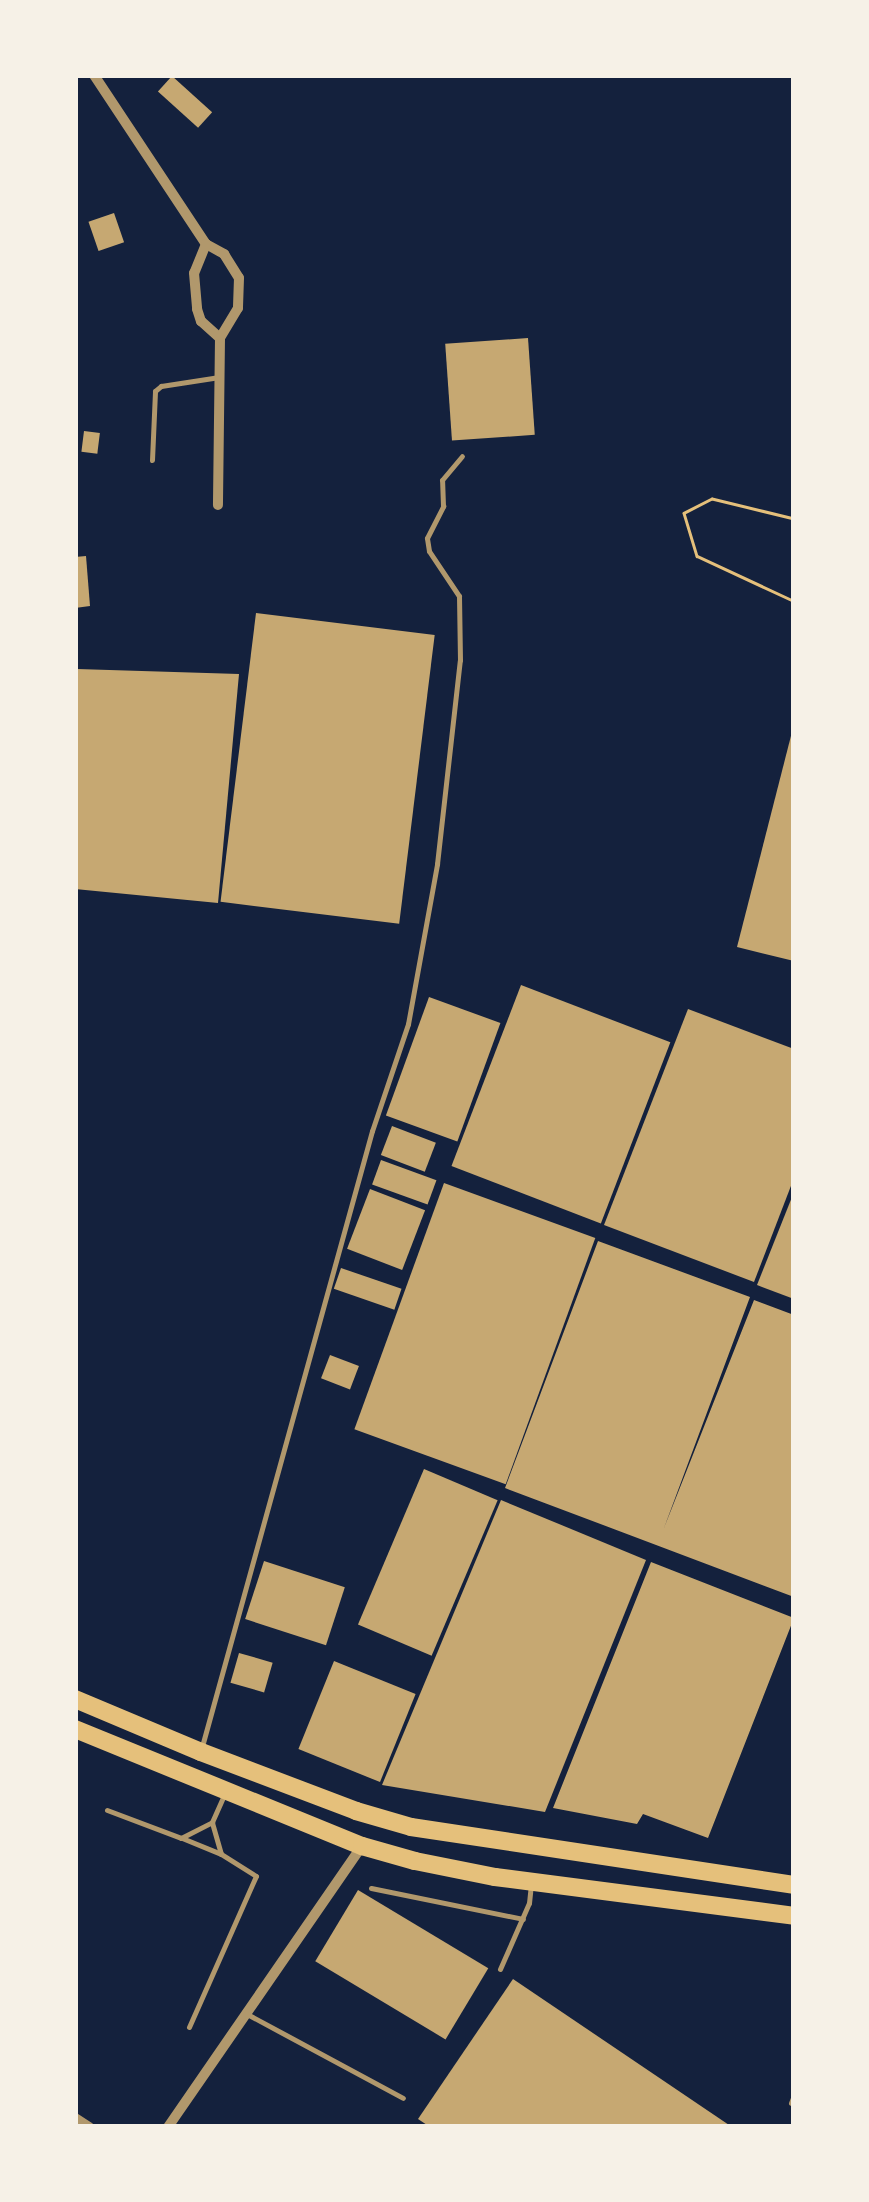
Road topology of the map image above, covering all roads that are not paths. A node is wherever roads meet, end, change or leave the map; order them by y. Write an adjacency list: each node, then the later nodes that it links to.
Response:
1 (94, 75): 2 (street)
2 (206, 244): 3 (street); 3 (street)
3 (220, 338): 4 (street)
4 (219, 378): 6 (lane); 7 (street)
5 (462, 456): 10 (lane)
6 (152, 460)
7 (218, 505)
8 (75, 1698): 10 (highway)
9 (75, 1729): 11 (highway)
10 (200, 1752): 18 (highway)
11 (226, 1790): 13 (lane); 15 (highway)
12 (107, 1810): 14 (lane)
13 (212, 1822): 14 (lane); 16 (lane)
14 (181, 1838): 16 (lane)
15 (362, 1846): 17 (highway); 23 (street)
16 (221, 1854): 24 (lane)
17 (531, 1881): 20 (highway); 21 (lane)
18 (794, 1885)
19 (371, 1888): 21 (lane)
20 (794, 1916)
21 (523, 1919): 22 (lane)
22 (500, 1968)
23 (246, 2014): 26 (lane); 29 (street)
24 (188, 2027)
25 (794, 2095): 27 (lane)
26 (403, 2098)
27 (791, 2103)
28 (75, 2118): 30 (street)
29 (172, 2126)
30 (89, 2127)

